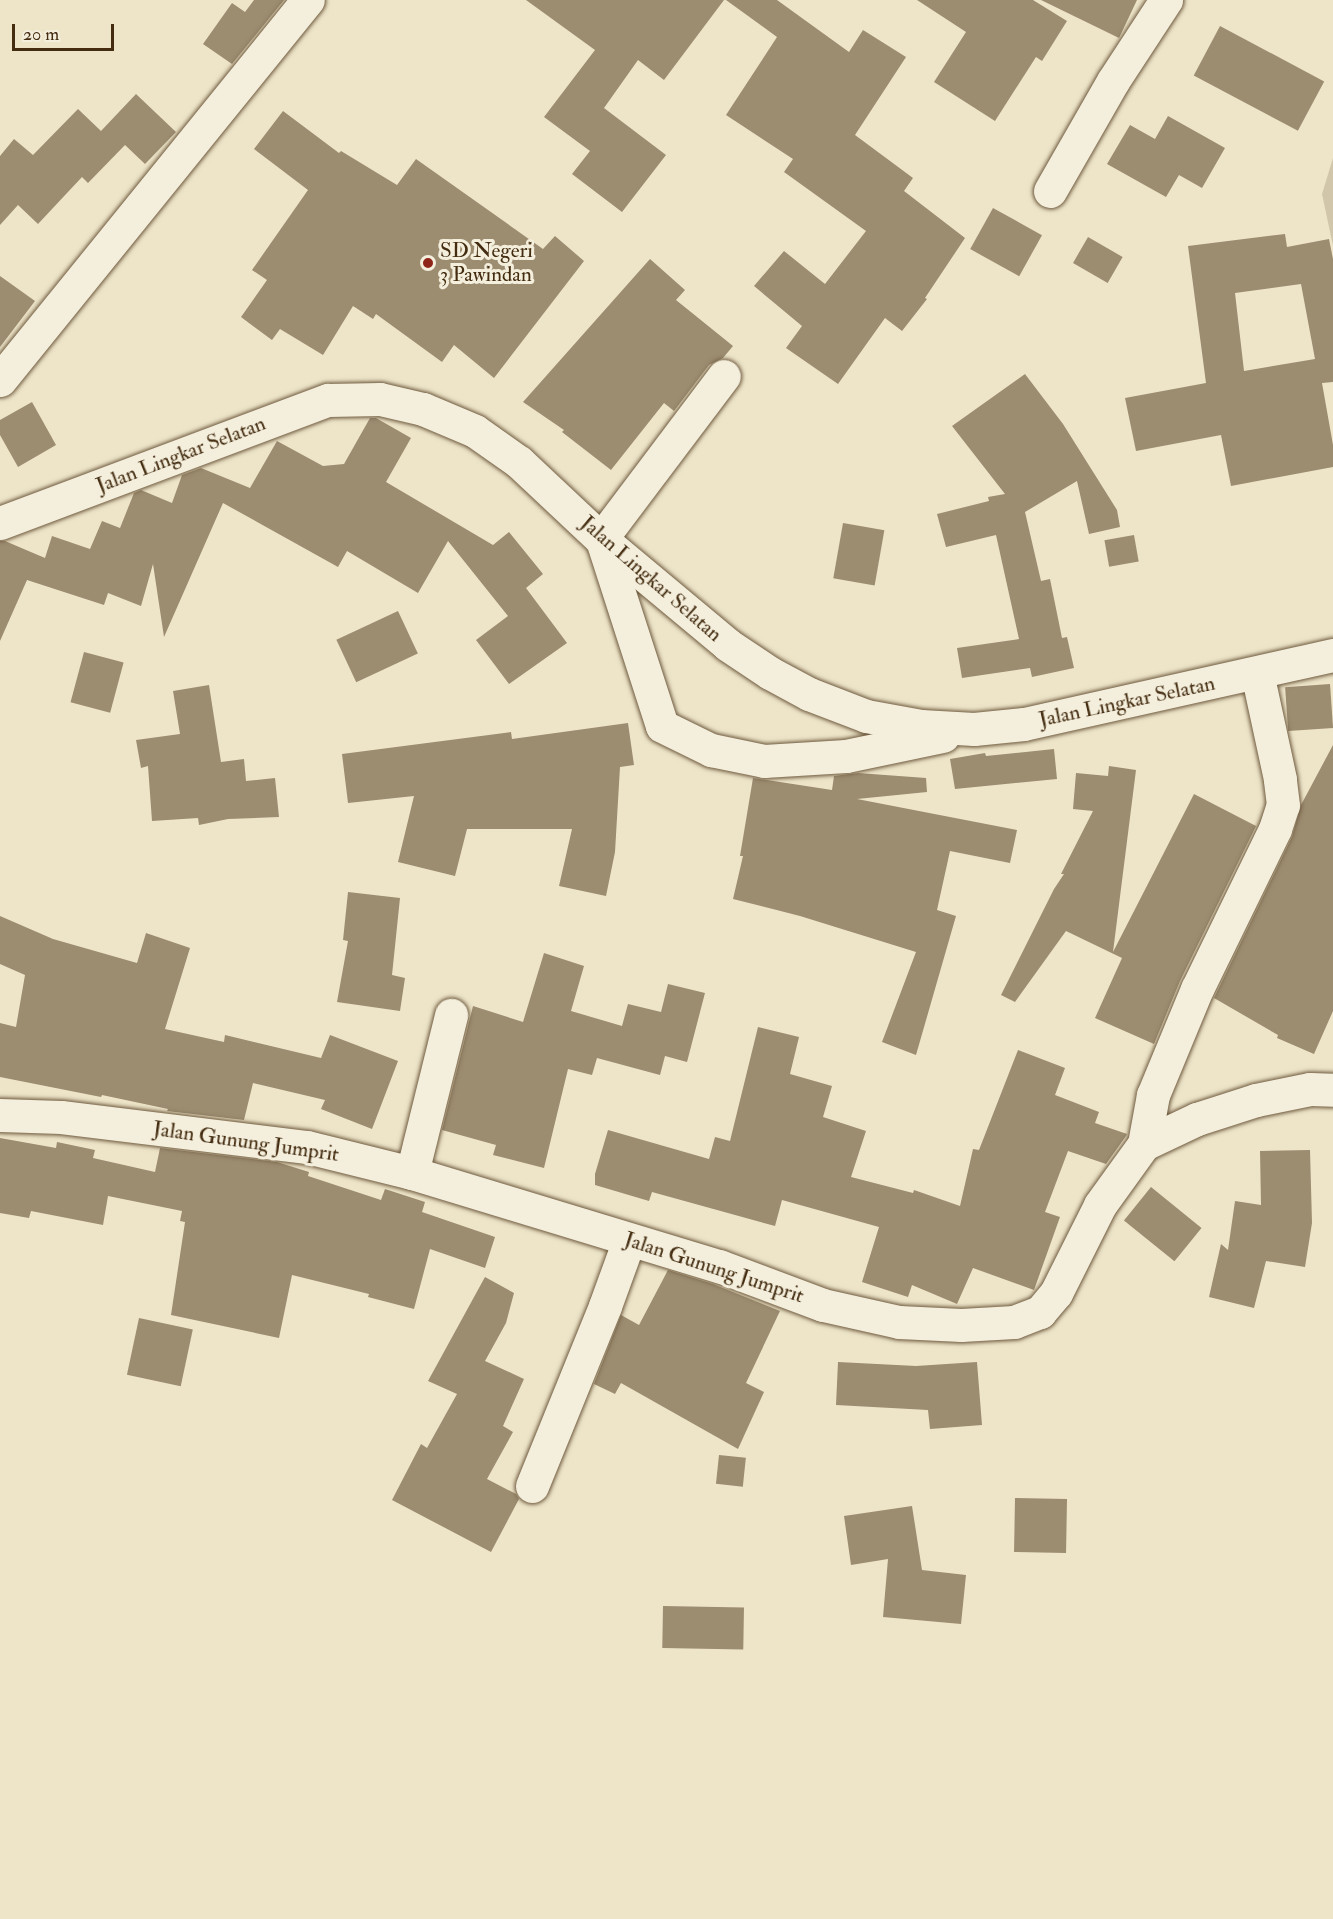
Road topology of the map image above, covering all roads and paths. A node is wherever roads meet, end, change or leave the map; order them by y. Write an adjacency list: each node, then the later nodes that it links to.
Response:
1 (308, 0): 5 (street)
2 (1166, 0): 3 (street)
3 (1050, 191)
4 (723, 376): 7 (street)
5 (0, 380)
6 (0, 524): 7 (street, Jalan Lingkar Selatan)
7 (601, 539): 10 (street, Jalan Lingkar Selatan); 10 (street)
8 (1333, 655): 9 (street, Jalan Lingkar Selatan)
9 (1257, 673): 10 (street, Jalan Lingkar Selatan); 14 (street)
10 (974, 729)
11 (451, 1015): 15 (street)
12 (1333, 1090): 14 (street, Jalan Gunung Jumprit)
13 (0, 1115): 15 (street, Jalan Gunung Jumprit)
14 (1144, 1144): 16 (street, Jalan Gunung Jumprit)
15 (412, 1173): 16 (street, Jalan Gunung Jumprit)
16 (629, 1240): 17 (street)
17 (532, 1485)

